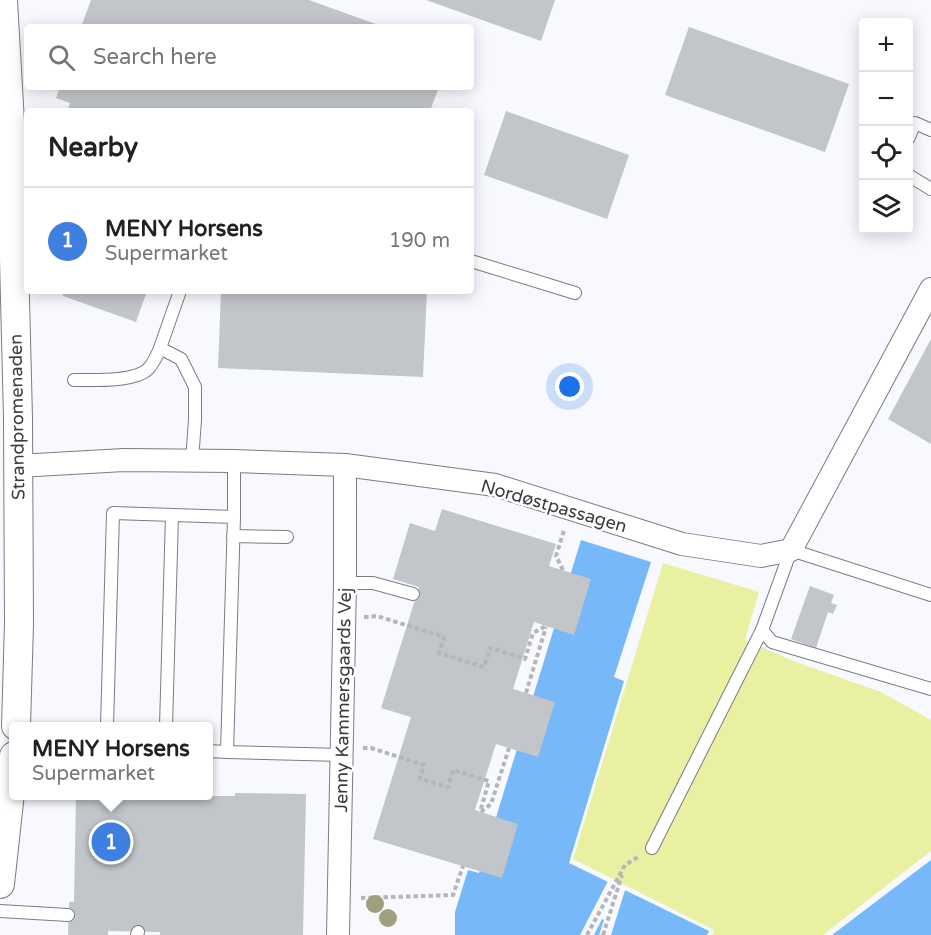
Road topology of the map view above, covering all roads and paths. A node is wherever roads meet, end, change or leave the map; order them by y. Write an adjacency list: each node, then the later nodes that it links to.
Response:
1 (3, 0): 12 (street, Strandpromenaden)
2 (913, 129): 3 (lane)
3 (931, 130)
4 (913, 178): 5 (lane)
5 (931, 189)
6 (474, 262): 8 (lane)
7 (931, 289): 23 (street)
8 (575, 293)
9 (179, 294): 10 (lane)
10 (160, 348): 11 (lane); 13 (lane)
11 (74, 380)
12 (9, 418): 16 (street, Strandpromenaden)
13 (192, 461): 14 (street, Nordøstpassagen); 16 (street, Nordøstpassagen)
14 (234, 461): 15 (street, Nordøstpassagen); 18 (lane)
15 (345, 465): 23 (street, Nordøstpassagen); 25 (street, Jenny Kammersgaards Vej)
16 (18, 466): 20 (street, Strandpromenaden)
17 (172, 515): 18 (lane); 33 (lane); 34 (lane)
18 (234, 516): 19 (lane)
19 (233, 536): 21 (lane); 38 (lane)
20 (10, 537): 32 (street, Strandpromenaden)
21 (287, 537)
22 (561, 540): 24 (path)
23 (791, 550): 27 (lane); 29 (lane)
24 (563, 570)
25 (345, 583): 26 (lane); 39 (street, Jenny Kammersgaards Vej)
26 (413, 594)
27 (931, 595)
28 (378, 616): 31 (path)
29 (762, 630): 30 (lane); 41 (lane)
30 (931, 689)
31 (526, 693)
32 (15, 722)
33 (107, 722)
34 (166, 722)
35 (371, 748): 36 (path)
36 (509, 748)
37 (213, 752): 38 (lane)
38 (227, 752): 39 (lane)
39 (342, 755): 44 (street, Jenny Kammersgaards Vej)
40 (9, 800): 43 (street)
41 (652, 848)
42 (463, 866): 44 (path)
43 (0, 884)
44 (339, 899): 47 (street, Jenny Kammersgaards Vej)
45 (0, 911): 46 (lane)
46 (68, 915)
47 (338, 935)
48 (587, 935): 49 (path)
49 (603, 935)

